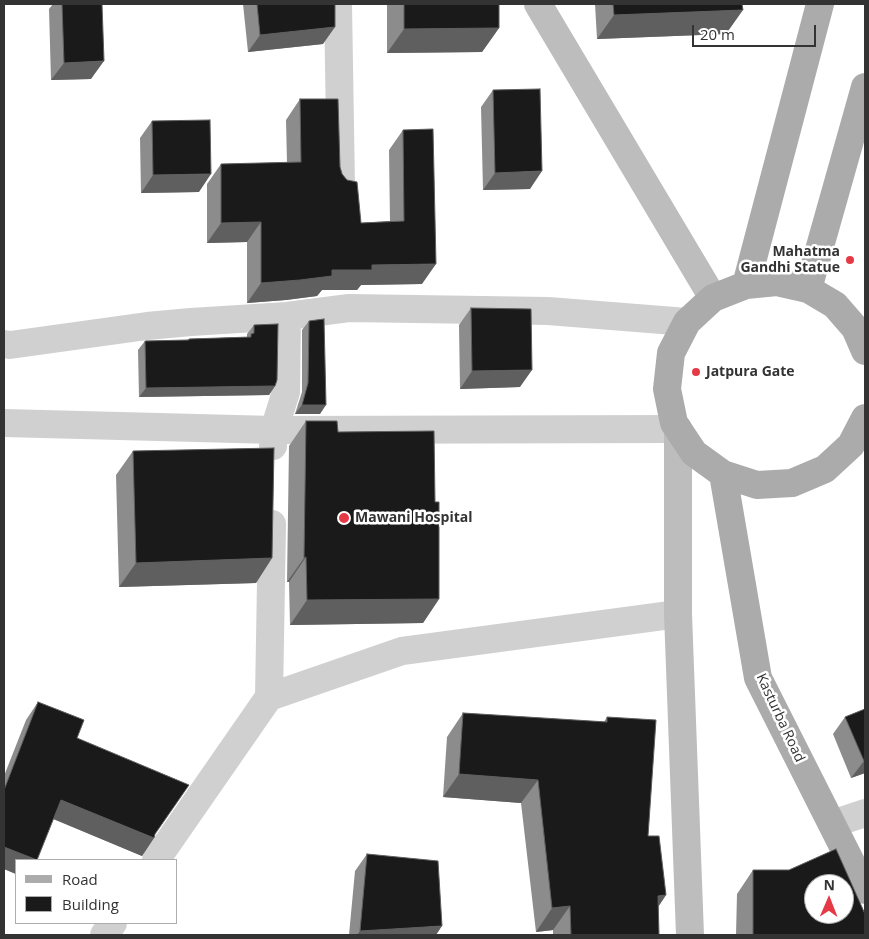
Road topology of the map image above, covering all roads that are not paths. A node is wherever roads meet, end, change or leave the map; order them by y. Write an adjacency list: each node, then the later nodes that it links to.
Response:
1 (338, 4): 5 (street)
2 (538, 4): 8 (main road)
3 (820, 4): 6 (main road)
4 (865, 87): 7 (main road)
5 (340, 187)
6 (746, 284): 7 (main road); 8 (main road)
7 (808, 289): 12 (main road)
8 (713, 298): 10 (main road)
9 (287, 316): 10 (street); 11 (street); 16 (street)
10 (687, 322): 15 (main road)
11 (4, 344)
12 (865, 351)
13 (865, 418): 18 (main road)
14 (4, 424): 16 (street)
15 (678, 429): 16 (street); 18 (main road); 20 (main road)
16 (274, 430): 17 (street)
17 (273, 469)
18 (723, 474): 23 (main road, Kasturba Road)
19 (272, 499): 21 (street)
20 (678, 614): 21 (street); 28 (main road)
21 (269, 697): 24 (street)
22 (865, 813): 23 (street)
23 (832, 824): 25 (main road, Kasturba Road)
24 (157, 859)
25 (865, 890)
26 (112, 924): 27 (street)
27 (104, 935)
28 (690, 935)

